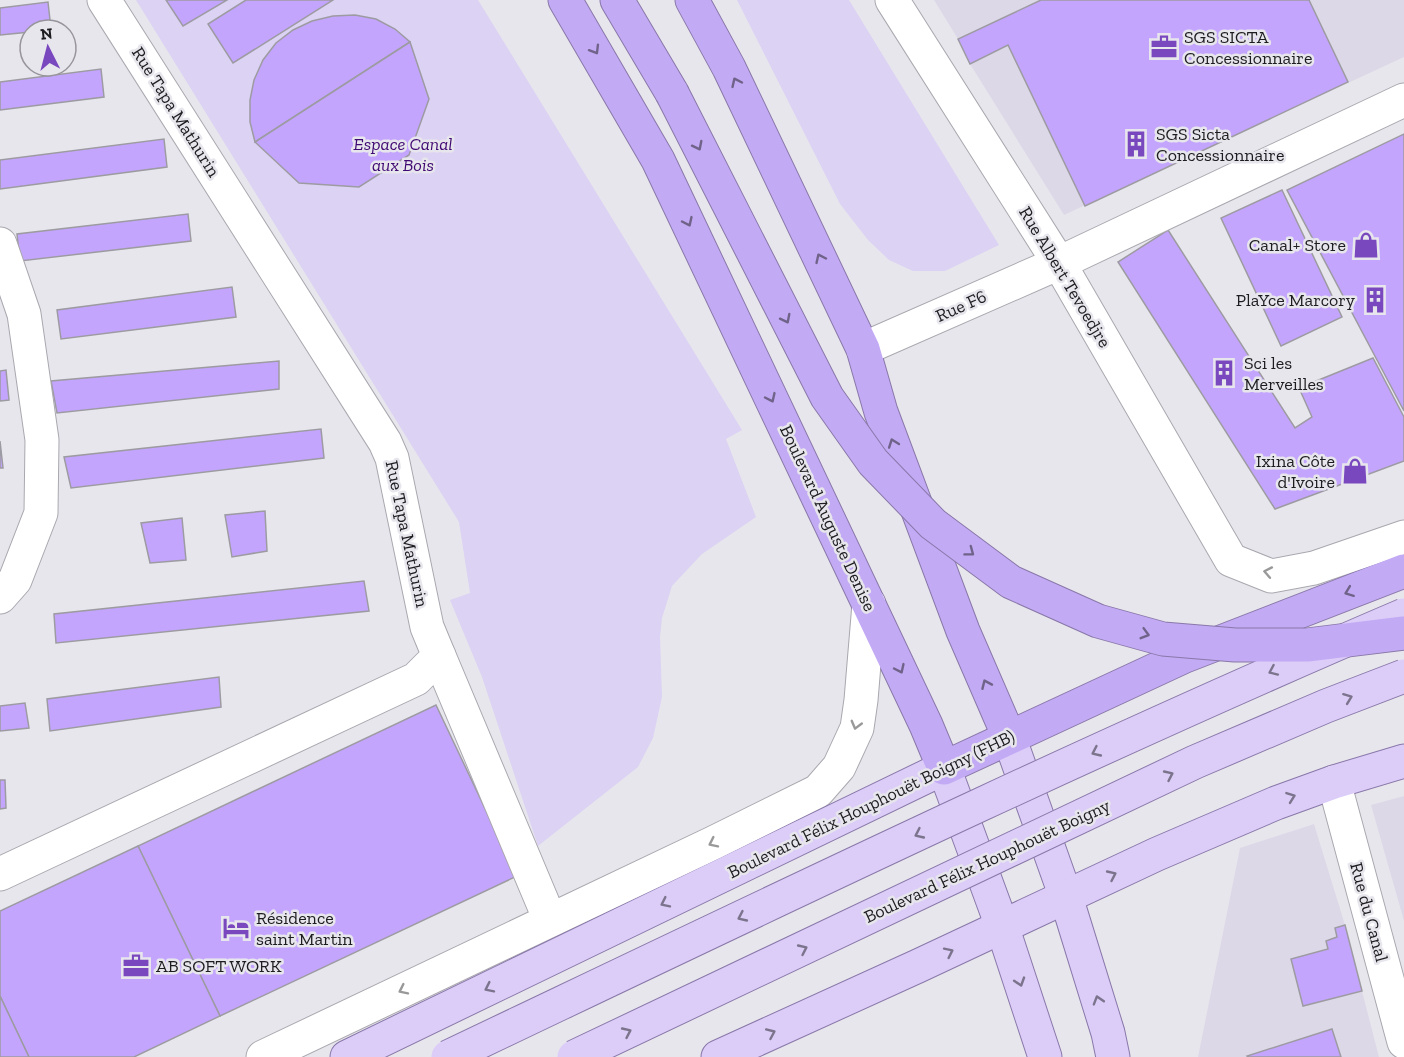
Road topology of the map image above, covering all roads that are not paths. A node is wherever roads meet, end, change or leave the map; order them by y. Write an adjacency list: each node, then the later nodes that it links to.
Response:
1 (104, 0): 16 (street, Rue Tapa Mathurin)
2 (565, 0): 13 (highway, Boulevard Auguste Denise, one-way to 13)
3 (616, 0): 15 (highway, one-way to 15, bridge)
4 (692, 0): 9 (highway, one-way to 4)
5 (891, 0): 8 (street, Rue Albert Tevoedjre)
6 (1404, 100): 8 (street, Rue F6)
7 (0, 244): 12 (street)
8 (1059, 263): 9 (street, Rue F6); 10 (street, Rue Albert Tevoedjre, one-way to 8)
9 (863, 349): 18 (highway, one-way to 9)
10 (1404, 537)
11 (1404, 571): 18 (highway, Boulevard Félix Houphouët Boigny (FHB), one-way to 18)
12 (0, 597)
13 (869, 604): 20 (highway, Boulevard Auguste Denise, one-way to 20); 24 (street, Boulevard Félix Houphouët Boigny (FHB), one-way to 24)
14 (1404, 615): 30 (main road, one-way to 30, bridge)
15 (1404, 633)
16 (439, 656): 22 (street); 24 (street, Rue Tapa Mathurin)
17 (1404, 676): 31 (main road, Boulevard Félix Houphouët Boigny, one-way to 17, bridge)
18 (1009, 737): 20 (highway, Boulevard Félix Houphouët Boigny (FHB)); 23 (main road)
19 (1404, 761): 21 (main road)
20 (944, 768): 25 (main road, Boulevard Auguste Denise); 29 (main road, Boulevard Félix Houphouët Boigny (FHB), one-way to 29)
21 (1334, 782): 23 (main road, one-way to 21); 26 (street, Rue du Canal)
22 (0, 874)
23 (1066, 897): 25 (main road); 33 (main road, one-way to 23)
24 (550, 920): 28 (street, Boulevard Félix Houphouët Boigny (FHB), one-way to 28)
25 (1002, 926): 27 (main road, one-way to 25); 32 (main road, Boulevard Auguste Denise, one-way to 32)
26 (1404, 1042)
27 (730, 1055)
28 (263, 1057)
29 (347, 1057)
30 (448, 1057)
31 (574, 1057)
32 (1045, 1057)
33 (1113, 1057)

